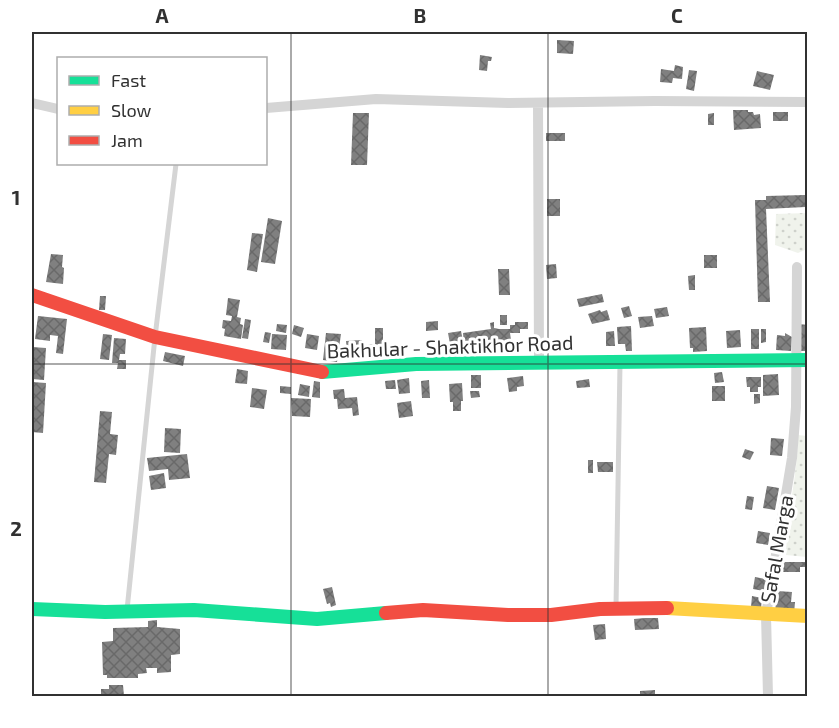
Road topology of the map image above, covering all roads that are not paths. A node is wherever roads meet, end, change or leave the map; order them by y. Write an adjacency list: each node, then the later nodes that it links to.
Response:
1 (807, 102): 3 (street)
2 (32, 103): 5 (street)
3 (538, 103): 4 (street); 12 (street)
4 (267, 108)
5 (57, 109)
6 (176, 165): 9 (lane)
7 (797, 267): 11 (street, Safal Marga)
8 (32, 295): 9 (street, Bakhular - Shaktikhor Road)
9 (155, 337): 12 (street, Bakhular - Shaktikhor Road); 15 (lane)
10 (620, 361): 11 (street, Bakhular - Shaktikhor Road); 12 (street, Bakhular - Shaktikhor Road); 14 (lane)
11 (802, 361): 16 (street, Safal Marga)
12 (540, 362)
13 (32, 609): 15 (street)
14 (616, 609): 15 (street); 16 (street)
15 (127, 611)
16 (766, 615): 17 (street); 18 (street, Safal Marga)
17 (807, 616)
18 (768, 696)

